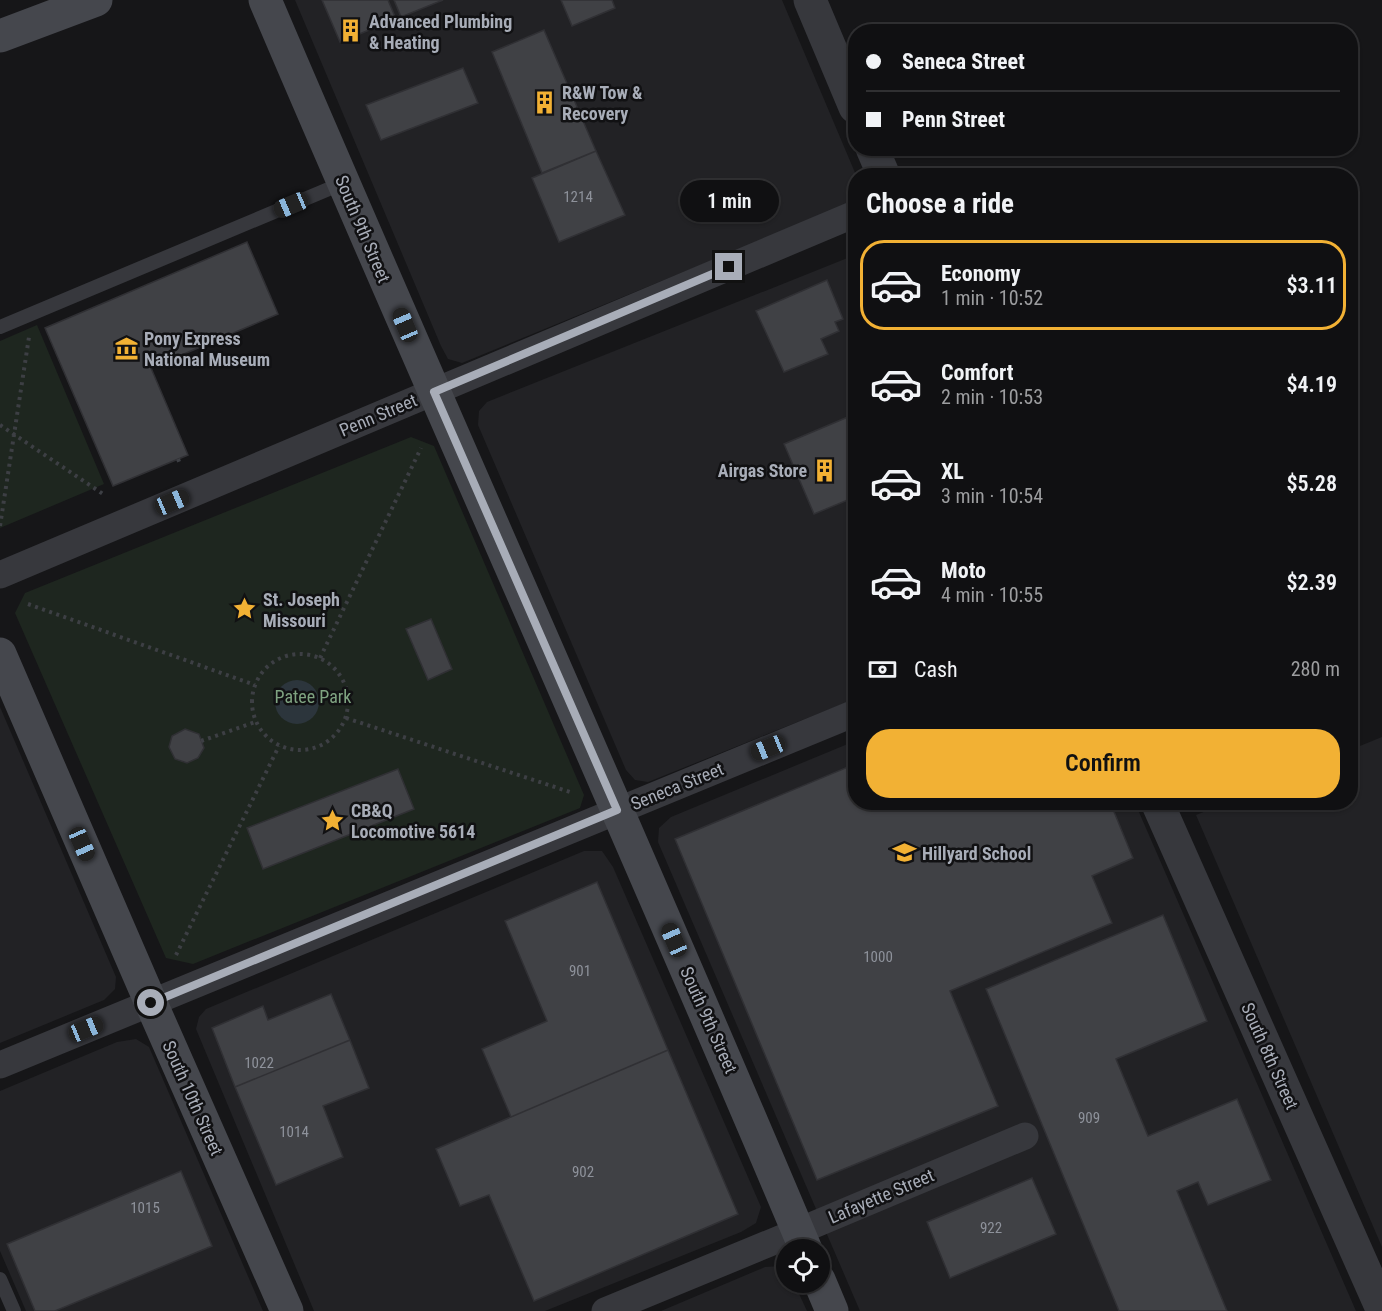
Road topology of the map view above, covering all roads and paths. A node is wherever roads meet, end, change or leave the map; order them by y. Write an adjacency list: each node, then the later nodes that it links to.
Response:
1 (96, 0): 4 (main road)
2 (265, 0): 6 (main road, South 9th Street)
3 (810, 0): 5 (street)
4 (5, 30)
5 (848, 90)
6 (343, 183): 8 (lane); 10 (main road, South 9th Street)
7 (848, 217): 10 (street, Penn Street)
8 (33, 313): 9 (lane); 12 (path)
9 (0, 327)
10 (434, 392): 16 (street, Penn Street); 27 (main road, South 9th Street)
11 (0, 425): 12 (path)
12 (15, 435): 14 (path); 15 (path)
13 (421, 448): 19 (path)
14 (103, 494)
15 (0, 526)
16 (0, 575)
17 (28, 604): 20 (path)
18 (0, 654): 30 (main road, South 10th Street)
19 (320, 658): 20 (path); 22 (path)
20 (255, 685): 23 (path)
21 (848, 716): 27 (street, Seneca Street)
22 (346, 718): 25 (path); 26 (path)
23 (255, 722): 24 (path); 25 (path)
24 (201, 741)
25 (279, 746): 29 (path)
26 (573, 793)
27 (617, 810): 30 (street, Seneca Street); 33 (main road, South 9th Street)
28 (1161, 810): 38 (street, South 8th Street)
29 (176, 955)
30 (151, 1003): 31 (street, Seneca Street); 40 (main road, South 10th Street)
31 (0, 1065)
32 (1024, 1136): 34 (street, Lafayette Street)
33 (802, 1239)
34 (804, 1239)
35 (776, 1249): 41 (street, Lafayette Street)
36 (0, 1279): 39 (lane)
37 (824, 1293): 42 (main road)
38 (1382, 1309)
39 (14, 1311)
40 (287, 1311)
41 (604, 1311)
42 (832, 1311)

